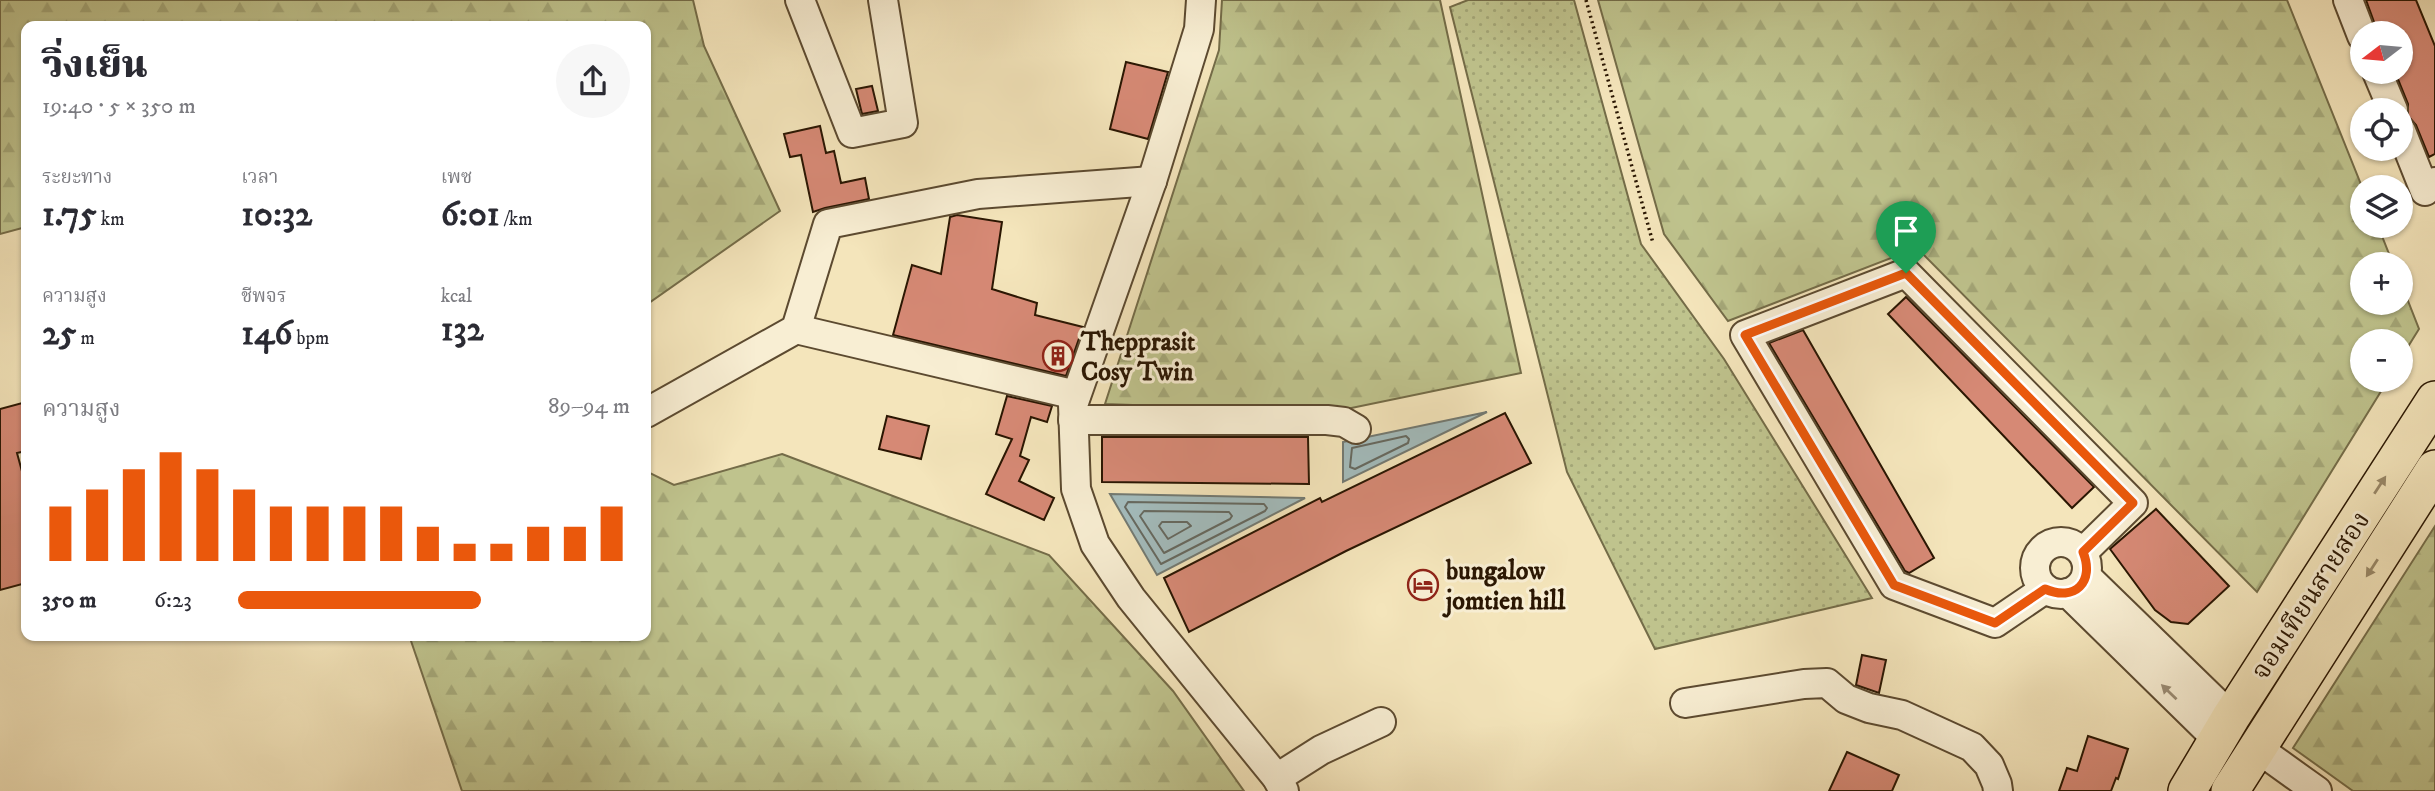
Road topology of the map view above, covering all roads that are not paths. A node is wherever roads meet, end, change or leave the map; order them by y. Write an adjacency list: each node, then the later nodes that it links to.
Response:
1 (800, 0): 2 (street)
2 (883, 0)
3 (1201, 0): 7 (street)
4 (2348, 0): 5 (street)
5 (2356, 21)
6 (2413, 161): 8 (street)
7 (1152, 181): 9 (street); 11 (street)
8 (2435, 182)
9 (796, 329): 11 (street); 12 (street)
10 (2435, 400): 18 (main road, จอมเทียนสายสอง, one-way to 10)
11 (1075, 407): 13 (street); 20 (street)
12 (651, 409)
13 (1356, 429)
14 (2435, 469): 19 (main road, จอมเทียนสายสอง, one-way to 19)
15 (2071, 578): 15 (street); 18 (street)
16 (1685, 703): 21 (street)
17 (1381, 722): 20 (street)
18 (2224, 729): 22 (main road, จอมเทียนสายสอง)
19 (2257, 748): 23 (main road, จอมเทียนสายสอง); 24 (street)
20 (1281, 785)
21 (1998, 791)
22 (2187, 791)
23 (2230, 791)
24 (2317, 791)

